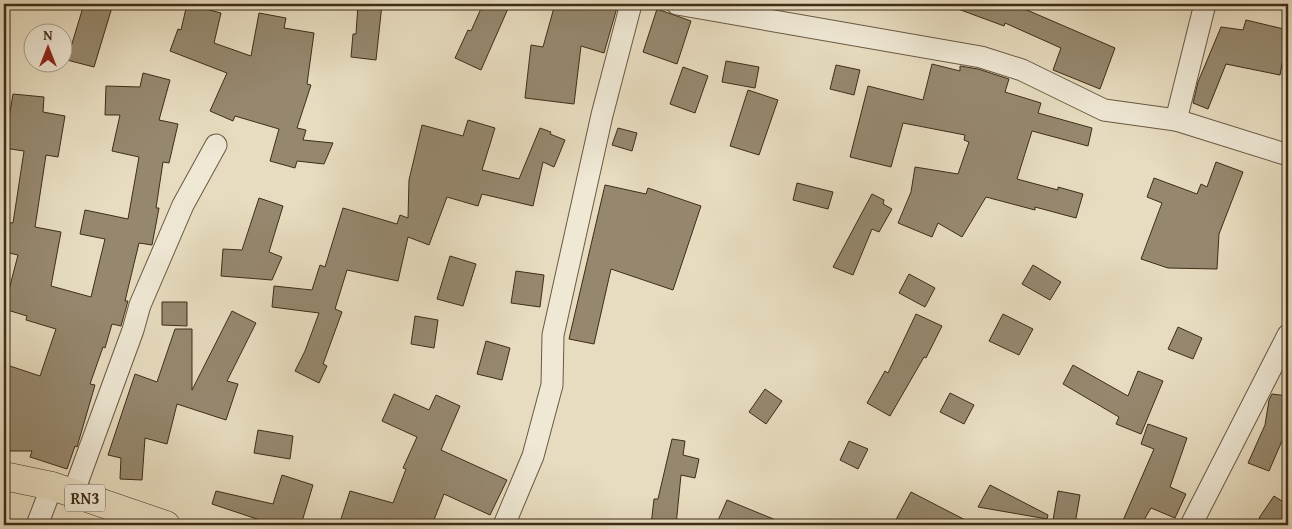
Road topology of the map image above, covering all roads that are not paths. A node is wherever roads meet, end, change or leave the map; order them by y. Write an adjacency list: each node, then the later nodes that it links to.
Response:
1 (630, 4): 12 (street)
2 (677, 4): 4 (street)
3 (1206, 4): 4 (street)
4 (1176, 120): 6 (street)
5 (216, 145): 9 (street)
6 (1288, 155)
7 (1288, 335): 13 (street)
8 (4, 476): 9 (highway, RN3)
9 (63, 490): 10 (street); 11 (highway, RN3)
10 (36, 525)
11 (166, 525)
12 (504, 525)
13 (1191, 525)

